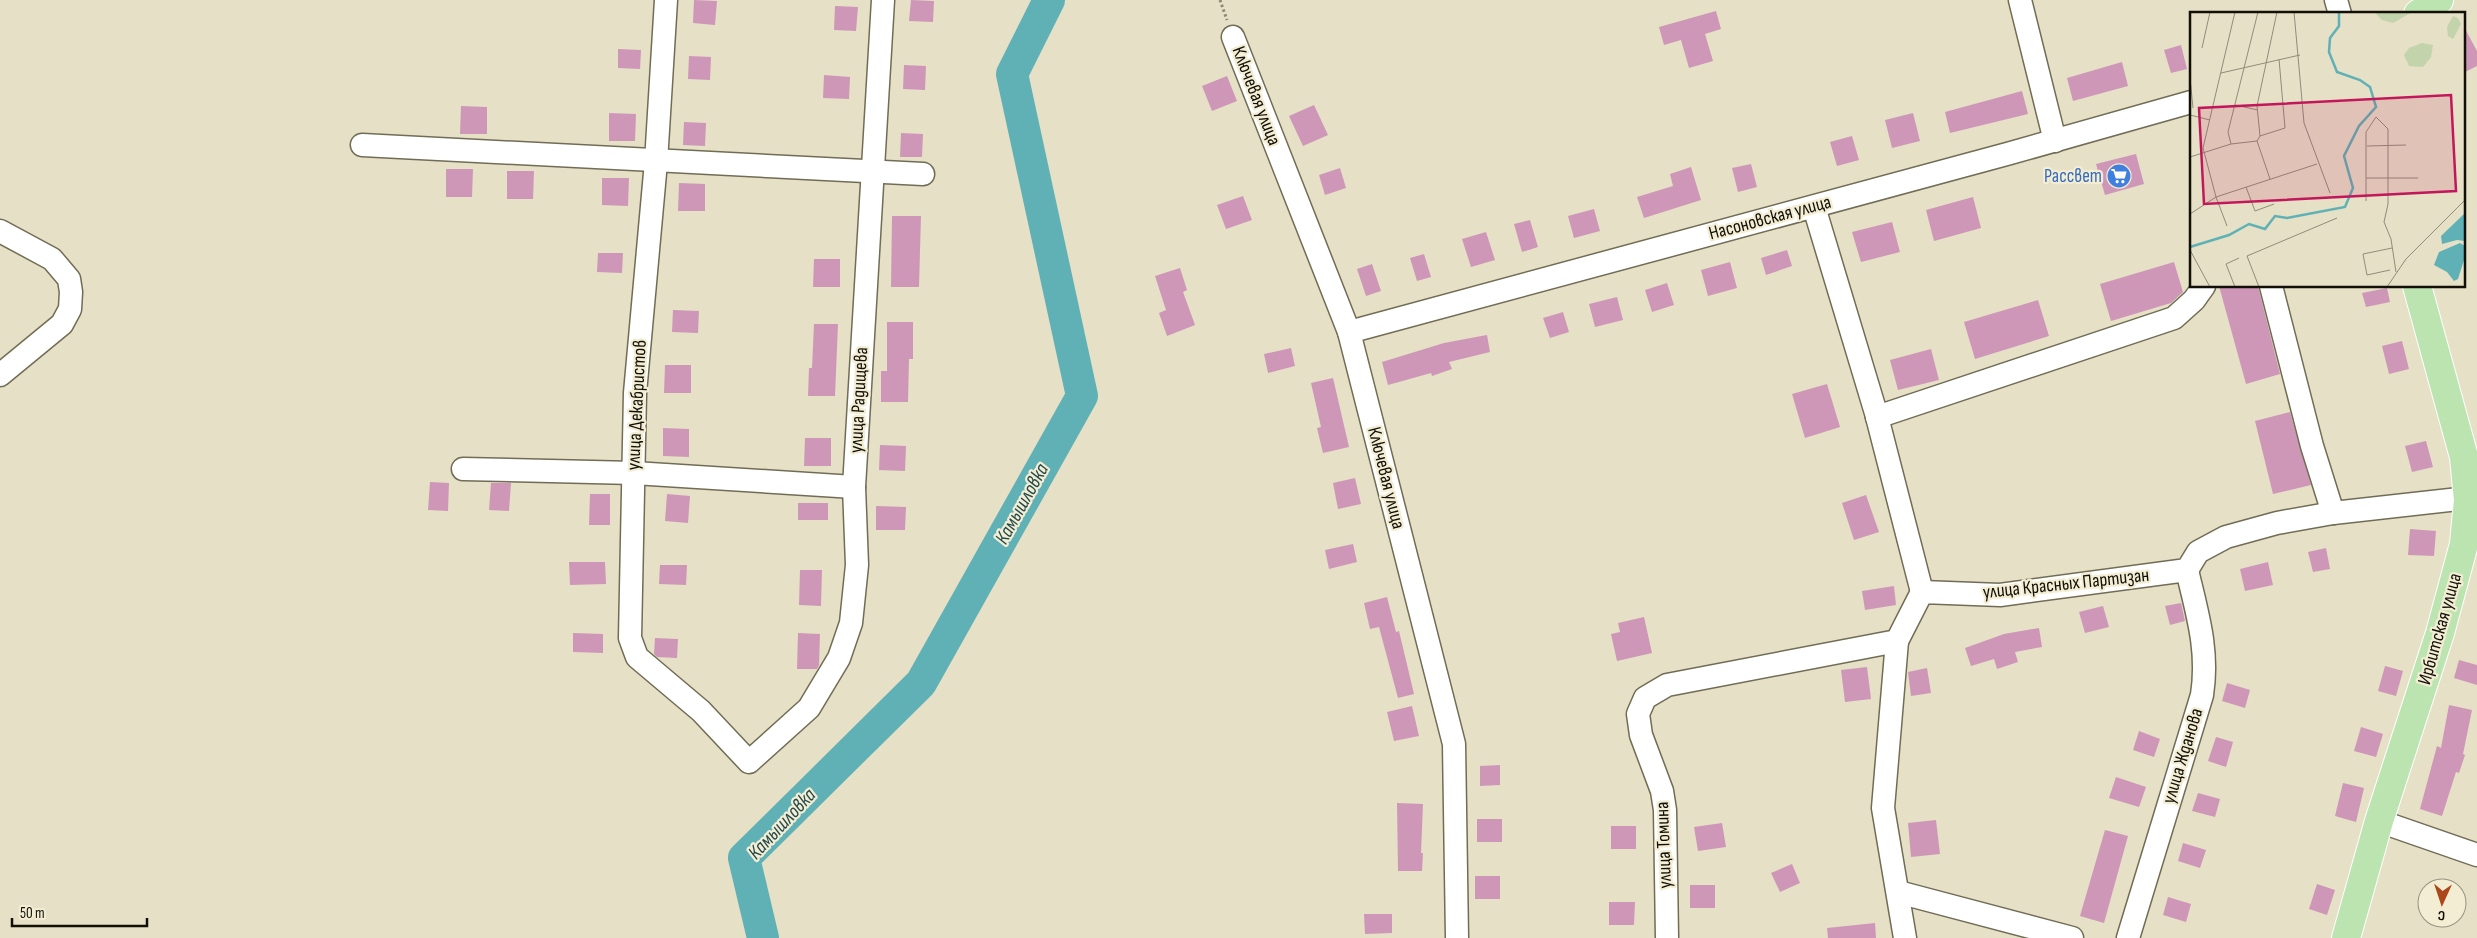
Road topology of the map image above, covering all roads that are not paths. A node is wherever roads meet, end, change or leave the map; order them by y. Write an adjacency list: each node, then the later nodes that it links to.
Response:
1 (666, 0): 10 (street, улица Декабристов)
2 (883, 0): 11 (street, улица Радищева)
3 (2020, 0): 8 (street)
4 (2439, 0): 5 (main road)
5 (2421, 12)
6 (1233, 37): 18 (street, Ключевая улица)
7 (2190, 102): 8 (street, Насоновская улица)
8 (2055, 140): 13 (street, Насоновская улица)
9 (362, 145): 10 (street)
10 (656, 162): 11 (street); 22 (street, улица Декабристов)
11 (871, 172): 12 (street); 23 (street, улица Радищева)
12 (924, 174)
13 (1814, 206): 18 (street, Насоновская улица); 20 (street)
14 (0, 231): 19 (street)
15 (2203, 288): 20 (street)
16 (2272, 288): 25 (street)
17 (2418, 288): 24 (main road, Ирбитская улица)
18 (1349, 332): 33 (street, Ключевая улица)
19 (0, 375)
20 (1877, 417): 27 (street)
21 (463, 469): 22 (street)
22 (634, 473): 23 (street); 29 (street, улица Декабристов)
23 (854, 487): 29 (street, улица Радищева)
24 (2472, 499): 25 (street); 30 (main road, Ирбитская улица)
25 (2333, 513): 26 (street)
26 (2187, 570): 27 (street, улица Красных Партизан); 37 (street, улица Жданова)
27 (1922, 592): 28 (street)
28 (1897, 641): 32 (street); 34 (street, улица Томина)
29 (748, 762)
30 (2379, 821): 31 (street); 38 (main road, Ирбитская улица)
31 (2477, 855)
32 (1898, 892): 35 (street); 36 (street)
33 (1457, 938)
34 (1667, 938)
35 (1905, 938)
36 (2072, 938)
37 (2128, 938)
38 (2346, 938)

